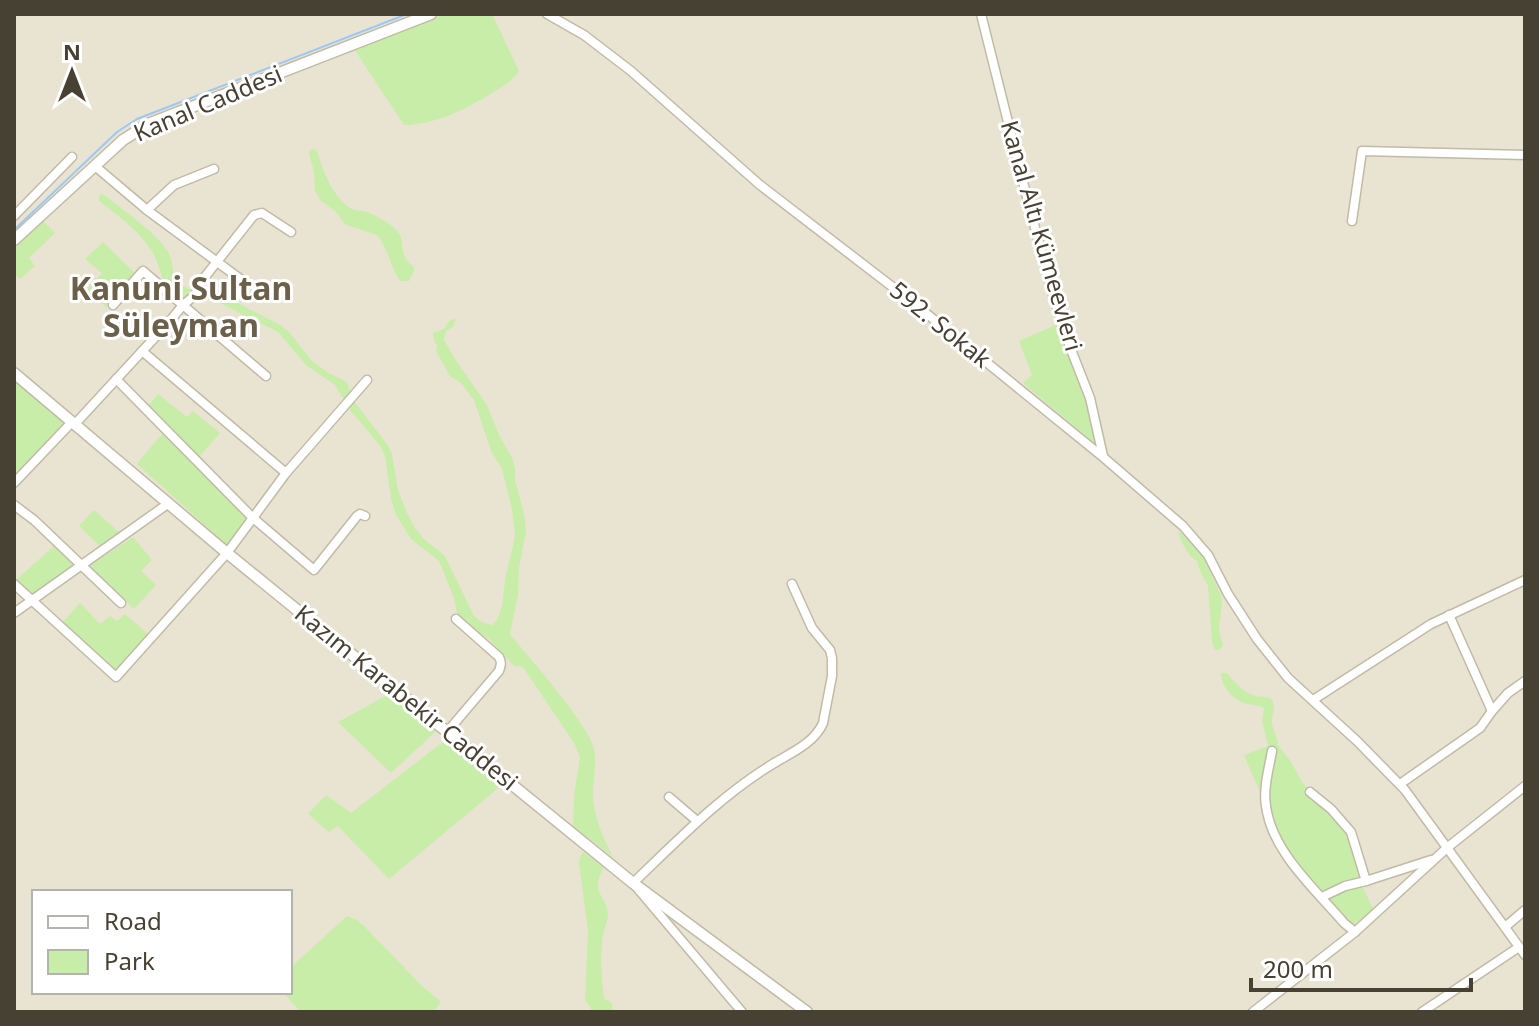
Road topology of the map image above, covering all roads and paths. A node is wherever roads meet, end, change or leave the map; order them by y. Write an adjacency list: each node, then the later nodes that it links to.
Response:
1 (431, 14): 6 (street, Kanal Caddesi)
2 (547, 14): 23 (street, 592. Sokak)
3 (981, 14): 23 (street, Kanal Altı Kümeevleri)
4 (1525, 155): 10 (street)
5 (72, 157): 9 (street)
6 (95, 166): 8 (street); 12 (street, Kanal Caddesi)
7 (214, 169): 8 (street)
8 (147, 210): 13 (street)
9 (14, 216)
10 (1352, 221)
11 (291, 232): 13 (street)
12 (14, 240)
13 (217, 262): 14 (street); 16 (street)
14 (247, 284)
15 (113, 305): 16 (street)
16 (183, 305): 17 (street); 19 (street)
17 (142, 351): 20 (street); 24 (street)
18 (14, 373): 22 (street, Kazım Karabekir Caddesi)
19 (266, 376)
20 (116, 379): 22 (street); 29 (street)
21 (367, 380): 24 (street)
22 (73, 423): 25 (street); 26 (street, Kazım Karabekir Caddesi)
23 (1103, 457): 41 (street, 592. Sokak)
24 (286, 473): 29 (street)
25 (14, 483)
26 (169, 503): 30 (street, Kazım Karabekir Caddesi); 31 (street)
27 (14, 505): 31 (street)
28 (365, 516): 29 (street)
29 (253, 518): 30 (street)
30 (227, 553): 35 (street); 43 (street, Kazım Karabekir Caddesi)
31 (82, 566): 35 (street); 36 (street)
32 (1525, 580): 38 (street)
33 (14, 584): 35 (street)
34 (792, 584): 49 (street)
35 (33, 601): 37 (street)
36 (121, 603)
37 (14, 613)
38 (1449, 615): 41 (street); 42 (street)
39 (456, 619): 43 (street)
40 (1525, 681): 42 (street)
41 (1313, 700): 45 (street, 592. Sokak)
42 (1492, 711): 45 (street)
43 (447, 732): 53 (street, Kazım Karabekir Caddesi)
44 (1272, 751): 54 (street)
45 (1400, 784): 50 (street, 592. Sokak)
46 (1525, 786): 50 (street)
47 (1310, 792): 52 (street)
48 (669, 797): 49 (street)
49 (697, 821): 53 (street)
50 (1448, 847): 51 (street); 56 (street, 592. Sokak)
51 (1436, 858): 52 (street); 57 (street)
52 (1366, 881): 54 (street)
53 (633, 883): 59 (street); 60 (street, Kazım Karabekir Caddesi)
54 (1322, 897): 57 (street)
55 (1525, 910): 56 (street)
56 (1505, 927): 58 (street, 592. Sokak)
57 (1355, 932): 61 (street)
58 (1522, 951): 62 (street)
59 (742, 1012)
60 (807, 1012)
61 (1253, 1012)
62 (1422, 1012)

